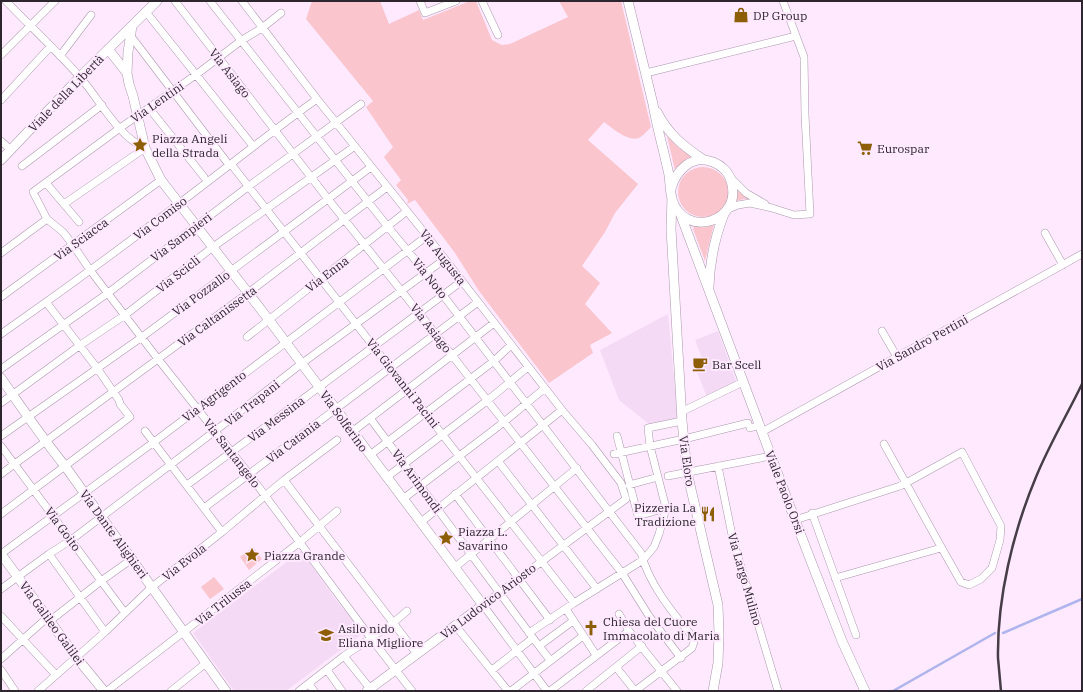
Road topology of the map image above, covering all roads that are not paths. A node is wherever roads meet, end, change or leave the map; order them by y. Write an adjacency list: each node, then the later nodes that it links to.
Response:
1 (6, 1): 15 (street, Via Solferino)
2 (55, 1): 15 (street)
3 (175, 1): 26 (street, Via Asiago)
4 (210, 1): 21 (street, Via Noto)
5 (242, 1): 17 (street, Via Augusta)
6 (420, 1): 7 (street)
7 (456, 1)
8 (482, 1): 19 (street)
9 (628, 1): 28 (street)
10 (783, 1): 20 (street)
11 (153, 2): 12 (street, Viale della Libertà)
12 (146, 12): 16 (street, Viale della Libertà); 29 (street)
13 (281, 13): 17 (street, Via Lentini)
14 (91, 15): 25 (street)
15 (30, 26): 22 (street, Via Solferino); 24 (street)
16 (132, 26): 18 (street, Via Solferino); 23 (street, Viale della Libertà)
17 (262, 28): 21 (street, Via Lentini); 32 (street, Via Augusta)
18 (130, 35): 27 (street, Via Solferino); 31 (street, Via Giovanni Pacini)
19 (498, 35)
20 (796, 36): 28 (street); 69 (street)
21 (242, 40): 26 (street, Via Lentini); 38 (street, Via Noto)
22 (50, 47): 25 (street, Via Solferino); 33 (street)
23 (108, 49): 27 (street); 30 (street, Viale della Libertà)
24 (1, 55)
25 (60, 56): 30 (street, Via Solferino)
26 (218, 58): 29 (street, Via Lentini); 42 (street, Via Asiago)
27 (127, 73): 39 (street, Via Solferino)
28 (646, 73): 35 (street)
29 (196, 74): 31 (street, Via Lentini); 45 (street)
30 (80, 77): 36 (street, Via Solferino); 48 (street, Viale della Libertà)
31 (172, 91): 37 (street, Via Lentini); 53 (street, Via Giovanni Pacini)
32 (317, 99): 38 (street, Via Comiso); 40 (street, Via Augusta)
33 (1, 100)
34 (361, 104): 40 (street, Via Sampieri)
35 (653, 104): 52 (street); 64 (street)
36 (102, 105): 41 (street, Via Solferino); 54 (street)
37 (149, 108): 39 (street, Via Lentini); 56 (street)
38 (298, 113): 42 (street, Via Comiso); 43 (street, Via Noto)
39 (138, 116): 41 (street, Via Lentini); 47 (street, Via Solferino)
40 (336, 122): 43 (street, Via Sampieri); 46 (street, Via Augusta)
41 (120, 128): 47 (street, Via Solferino); 61 (street, Via Lentini)
42 (275, 130): 45 (street, Via Comiso); 49 (street, Via Asiago)
43 (317, 136): 49 (street, Via Sampieri); 51 (street, Via Noto)
44 (1, 141): 48 (street)
45 (253, 146): 53 (street, Via Comiso)
46 (355, 146): 51 (street, Via Scicli); 55 (street, Via Augusta)
47 (145, 148): 59 (street, Via Solferino); 68 (street)
48 (10, 150): 50 (street, Viale della Libertà)
49 (293, 154): 57 (street, Via Asiago); 62 (street, Via Sampieri)
50 (1, 160)
51 (335, 160): 57 (street, Via Scicli); 60 (street, Via Noto)
52 (704, 160): 58 (street); 64 (street)
53 (228, 162): 62 (street, Via Giovanni Pacini); 67 (street, Via Comiso)
54 (22, 166)
55 (371, 167): 60 (street, Via Pozzallo); 63 (street, Via Augusta)
56 (204, 177)
57 (311, 177): 65 (street, Via Asiago); 70 (street, Via Scicli)
58 (731, 178): 69 (street); 72 (street)
59 (161, 180): 67 (street, Via Solferino); 84 (street, Via Sciacca)
60 (352, 181): 65 (street, Via Pozzallo); 66 (street, Via Noto)
61 (46, 183): 68 (street); 73 (street, Via Lentini)
62 (248, 186): 70 (street, Via Giovanni Pacini); 77 (street, Via Sampieri)
63 (387, 187): 66 (street, Via Caltanissetta); 71 (street, Via Augusta)
64 (672, 193): 75 (street); 79 (street, Via Eloro)
65 (328, 199): 74 (street, Via Asiago); 80 (street, Via Pozzallo)
66 (368, 202): 74 (street, Via Caltanissetta); 78 (street, Via Noto)
67 (179, 203): 77 (street, Via Solferino); 93 (street, Via Comiso)
68 (64, 204): 76 (street)
69 (772, 208): 72 (street)
70 (267, 210): 80 (street, Via Giovanni Pacini); 85 (street, Via Scicli)
71 (407, 211): 78 (street, Via Enna); 82 (street, Via Augusta)
72 (726, 211): 75 (street); 99 (street)
73 (48, 219): 84 (street, Via Santangelo); 87 (street)
74 (345, 220): 83 (street, Via Asiago); 88 (street, Via Caltanissetta)
75 (686, 221): 79 (street); 99 (street, Viale Paolo Orsi)
76 (79, 222)
77 (196, 226): 85 (street, Via Solferino); 100 (street, Via Sampieri)
78 (388, 227): 83 (street, Via Enna); 86 (street, Via Noto)
79 (671, 229): 150 (street, Via Eloro)
80 (284, 232): 88 (street, Via Giovanni Pacini); 94 (street, Via Pozzallo)
81 (1045, 233): 91 (street)
82 (427, 236): 86 (street, Via Agrigento); 90 (street, Via Augusta)
83 (366, 244): 92 (street, Via Asiago); 96 (street, Via Enna)
84 (73, 245): 93 (street, Via Santangelo); 103 (street, Via Sciacca)
85 (213, 247): 94 (street, Via Solferino); 108 (street, Via Scicli)
86 (408, 251): 92 (street, Via Agrigento); 95 (street, Via Noto)
87 (1, 253)
88 (301, 254): 96 (street, Via Giovanni Pacini); 101 (street, Via Caltanissetta)
89 (1082, 254): 91 (street, Via Sandro Pertini)
90 (445, 259): 95 (street, Via Trapani); 97 (street, Via Augusta)
91 (1063, 265): 125 (street, Via Sandro Pertini)
92 (383, 268): 98 (street, Via Asiago); 106 (street, Via Agrigento)
93 (90, 270): 100 (street, Via Santangelo); 104 (street, Via Comiso)
94 (231, 271): 101 (street, Via Solferino); 117 (street, Via Pozzallo)
95 (426, 273): 98 (street, Via Trapani); 102 (street, Via Noto)
96 (320, 278): 106 (street, Via Giovanni Pacini); 110 (street, Via Enna)
97 (462, 281): 102 (street, Via Messina); 105 (street, Via Augusta)
98 (401, 291): 107 (street, Via Asiago); 111 (street, Via Trapani)
99 (709, 291): 136 (street, Viale Paolo Orsi)
100 (108, 293): 108 (street, Via Santangelo); 113 (street, Via Sampieri)
101 (248, 293): 110 (street, Via Solferino); 126 (street, Via Caltanissetta)
102 (443, 295): 107 (street, Via Messina); 109 (street, Via Noto)
103 (1, 297)
104 (46, 302): 113 (street); 116 (street, Via Comiso)
105 (478, 302): 109 (street, Via Catania); 112 (street, Via Augusta)
106 (339, 303): 111 (street, Via Giovanni Pacini); 120 (street, Via Agrigento)
107 (419, 313): 115 (street, Via Asiago); 123 (street, Via Messina)
108 (125, 315): 117 (street, Via Santangelo); 122 (street, Via Scicli)
109 (459, 316): 115 (street, Via Catania); 119 (street, Via Noto)
110 (269, 320): 118 (street, Via Enna); 120 (street, Via Solferino)
111 (356, 324): 123 (street, Via Giovanni Pacini); 128 (street, Via Trapani)
112 (494, 324): 119 (street); 121 (street, Via Augusta)
113 (63, 325): 122 (street); 132 (street, Via Sampieri)
114 (882, 331): 125 (street)
115 (436, 333): 124 (street, Via Asiago); 131 (street, Via Catania)
116 (1, 334)
117 (142, 337): 126 (street, Via Santangelo); 130 (street, Via Pozzallo)
118 (247, 337)
119 (476, 338): 124 (street); 127 (street, Via Noto)
120 (285, 342): 128 (street, Via Solferino); 145 (street, Via Agrigento)
121 (511, 345): 127 (street); 129 (street, Via Augusta)
122 (80, 346): 130 (street); 141 (street, Via Scicli)
123 (373, 346): 131 (street, Via Giovanni Pacini); 137 (street, Via Messina)
124 (452, 355): 134 (street, Via Asiago); 139 (street)
125 (897, 357): 154 (street, Via Sandro Pertini)
126 (158, 359): 140 (street, Via Caltanissetta); 145 (street, Via Santangelo)
127 (494, 361): 134 (street); 135 (street, Via Noto)
128 (301, 364): 137 (street, Via Solferino); 156 (street, Via Trapani)
129 (528, 367): 135 (street); 138 (street, Via Augusta)
130 (97, 368): 140 (street); 149 (street, Via Pozzallo)
131 (390, 368): 139 (street, Via Giovanni Pacini); 146 (street, Via Catania)
132 (1, 369)
133 (1, 378): 141 (street, Via Dante Alighieri)
134 (470, 378): 142 (street, Via Asiago); 148 (street)
135 (510, 382): 142 (street); 144 (street, Via Noto)
136 (743, 382): 150 (street); 154 (street, Viale Paolo Orsi)
137 (319, 387): 146 (street, Via Solferino); 170 (street, Via Messina)
138 (545, 388): 144 (street); 147 (street, Via Augusta)
139 (407, 390): 148 (street, Via Giovanni Pacini); 151 (street)
140 (114, 392): 164 (street, Via Caltanissetta); 179 (street)
141 (12, 394): 143 (street, Via Scicli); 149 (street, Via Dante Alighieri)
142 (488, 400): 152 (street, Via Asiago); 158 (street)
143 (1, 403)
144 (527, 403): 152 (street); 153 (street, Via Noto)
145 (197, 409): 156 (street, Via Santangelo); 165 (street, Via Agrigento)
146 (335, 409): 157 (street, Via Solferino); 184 (street, Via Catania)
147 (562, 410): 153 (street); 205 (street, Via Augusta)
148 (426, 412): 158 (street, Via Giovanni Pacini); 163 (street)
149 (29, 416): 159 (street, Via Pozzallo); 164 (street, Via Dante Alighieri)
150 (682, 417): 161 (street, Via Eloro); 169 (street)
151 (370, 418): 157 (street); 163 (street, Via Arimondi)
152 (504, 422): 166 (street, Via Asiago); 173 (street)
153 (544, 425): 166 (street); 181 (street, Via Noto)
154 (761, 429): 161 (street, Via Sandro Pertini); 174 (street, Viale Paolo Orsi)
155 (145, 431): 165 (street)
156 (215, 431): 170 (street, Via Santangelo); 178 (street, Via Trapani)
157 (352, 432): 172 (street, Via Solferino)
158 (443, 434): 173 (street, Via Giovanni Pacini); 176 (street)
159 (1, 436)
160 (617, 436): 171 (street)
161 (684, 439): 169 (street, Via Sandro Pertini); 182 (street, Via Eloro)
162 (337, 440): 189 (street, Via Evola)
163 (388, 441): 172 (street); 176 (street, Via Arimondi)
164 (45, 442): 177 (street, Via Caltanissetta); 179 (street, Via Dante Alighieri)
165 (154, 442): 178 (street); 196 (street, Via Agrigento)
166 (520, 443): 175 (street); 194 (street, Via Asiago)
167 (884, 444): 190 (street)
168 (1, 446): 177 (street, Via Goito)
169 (650, 446): 171 (street, Via Sandro Pertini); 187 (street)
170 (231, 452): 184 (street, Via Santangelo); 191 (street, Via Messina)
171 (618, 453): 192 (street)
172 (370, 455): 186 (street, Via Solferino)
173 (459, 456): 188 (street, Via Giovanni Pacini); 193 (street)
174 (771, 456): 180 (street); 210 (street, Viale Paolo Orsi)
175 (498, 461): 188 (street); 200 (street)
176 (404, 463): 186 (street); 193 (street, Via Arimondi)
177 (15, 464): 183 (street, Via Caltanissetta); 195 (street, Via Goito)
178 (171, 464): 191 (street); 209 (street, Via Trapani)
179 (66, 466): 195 (street); 196 (street, Via Dante Alighieri)
180 (718, 466): 182 (street); 296 (street, Via Largo Mulino)
181 (577, 468): 194 (street); 205 (street, Via Noto)
182 (687, 472): 185 (street); 295 (street, Via Eloro)
183 (1, 474)
184 (248, 474): 198 (street, Via Santangelo); 201 (street, Via Catania)
185 (668, 476)
186 (387, 477): 199 (street, Via Solferino)
187 (658, 477): 192 (street); 203 (street)
188 (476, 478): 197 (street); 212 (street, Via Giovanni Pacini)
189 (284, 480): 198 (street, Via Evola); 213 (street)
190 (906, 483): 206 (street); 220 (street); 220 (street)
191 (187, 485): 201 (street)
192 (629, 485): 203 (street)
193 (420, 486): 199 (street); 202 (street, Via Arimondi)
194 (554, 487): 200 (street); 214 (street, Via Asiago)
195 (34, 489): 207 (street); 208 (street, Via Goito)
196 (85, 493): 208 (street, Via Agrigento); 209 (street, Via Dante Alighieri)
197 (455, 494): 202 (street); 216 (street)
198 (264, 496): 215 (street, Via Evola); 218 (street, Via Santangelo)
199 (403, 499): 211 (street, Via Solferino)
200 (532, 504): 212 (street); 219 (street)
201 (204, 508): 215 (street)
202 (437, 508): 211 (street); 223 (street, Via Arimondi)
203 (666, 508): 225 (street)
204 (337, 511): 213 (street, Via Trilussa)
205 (610, 512): 214 (street, Via Ludovico Ariosto); 225 (street, Via Noto)
206 (812, 513): 210 (street); 230 (street)
207 (1, 514)
208 (54, 516): 217 (street, Via Goito); 221 (street, Via Agrigento)
209 (101, 516): 217 (street, Via Trapani); 224 (street, Via Dante Alighieri)
210 (795, 520): 297 (street, Viale Paolo Orsi)
211 (421, 522): 227 (street, Via Solferino)
212 (510, 522): 216 (street); 226 (street, Via Giovanni Pacini)
213 (319, 526): 218 (street, Via Trilussa); 248 (street)
214 (587, 529): 219 (street, Via Ludovico Ariosto); 228 (street, Via Asiago)
215 (222, 532): 233 (street, Via Evola)
216 (489, 539): 223 (street); 231 (street)
217 (70, 540): 222 (street, Via Trapani); 232 (street, Via Goito)
218 (300, 542): 252 (street, Via Trilussa); 256 (street, Via Santangelo)
219 (564, 546): 226 (street, Via Ludovico Ariosto); 235 (street)
220 (941, 548): 230 (street)
221 (1, 554): 229 (street, Via Galileo Galilei)
222 (49, 554): 229 (street, Via Trapani); 237 (street)
223 (471, 554): 227 (street); 236 (street, Via Arimondi)
224 (132, 559): 232 (street); 233 (street, Via Dante Alighieri)
225 (643, 560): 228 (street); 265 (street, Via Noto)
226 (541, 562): 231 (street, Via Ludovico Ariosto); 238 (street, Via Giovanni Pacini)
227 (454, 568): 239 (street, Via Solferino)
228 (622, 573): 235 (street); 265 (street, Via Asiago)
229 (18, 576): 234 (street, Via Trapani); 245 (street, Via Galileo Galilei)
230 (835, 578): 253 (street)
231 (518, 579): 236 (street, Via Ludovico Ariosto); 246 (street)
232 (101, 581): 237 (street); 242 (street, Via Goito)
233 (152, 587): 242 (street, Via Evola); 252 (street, Via Dante Alighieri)
234 (1, 589)
235 (597, 589): 238 (street)
236 (499, 594): 239 (street, Via Ludovico Ariosto); 254 (street, Via Arimondi)
237 (80, 598): 245 (street); 251 (street)
238 (574, 603): 241 (street)
239 (482, 605): 249 (street, Via Ludovico Ariosto); 260 (street, Via Solferino)
240 (407, 610): 248 (street)
241 (566, 610): 246 (street); 247 (street)
242 (125, 613): 251 (street, Via Evola)
243 (619, 614): 250 (street)
244 (1, 616): 257 (street)
245 (49, 619): 257 (street); 264 (street, Via Galileo Galilei)
246 (550, 620): 254 (street)
247 (573, 621): 255 (street); 258 (street)
248 (393, 623): 256 (street); 261 (street)
249 (456, 625): 261 (street, Via Ludovico Ariosto); 273 (street)
250 (629, 631): 259 (street); 262 (street)
251 (105, 632): 264 (street, Via Evola)
252 (184, 632): 268 (street, Via Dante Alighieri); 282 (street, Via Trilussa)
253 (856, 635)
254 (531, 636): 258 (street, Via Arimondi); 260 (street)
255 (583, 636): 262 (street); 267 (street)
256 (370, 637): 263 (street); 270 (street, Via Santangelo)
257 (22, 639): 266 (street); 276 (street)
258 (539, 646): 267 (street, Via Arimondi)
259 (642, 646): 269 (street); 274 (street)
260 (517, 650): 273 (street); 275 (street, Via Solferino)
261 (417, 654): 270 (street, Via Ludovico Ariosto)
262 (596, 655): 291 (street)
263 (344, 656): 272 (street); 278 (street)
264 (76, 657): 276 (street, Via Evola); 282 (street, Via Galileo Galilei)
265 (680, 658): 274 (street)
266 (1, 659)
267 (550, 660): 275 (street)
268 (206, 663): 283 (street); 284 (street, Via Dante Alighieri)
269 (616, 667): 292 (street); 293 (street)
270 (396, 669): 278 (street, Via Ludovico Ariosto); 279 (street, Via Santangelo)
271 (1, 670): 280 (street)
272 (327, 670): 277 (street); 287 (street)
273 (492, 670): 288 (street)
274 (662, 671): 293 (street); 294 (street)
275 (534, 674): 289 (street); 290 (street, Via Solferino)
276 (56, 675): 281 (street, Via Evola)
277 (309, 684): 285 (street); 286 (street)
278 (369, 690)
279 (410, 690)
280 (15, 691)
281 (38, 691)
282 (105, 691)
283 (170, 691)
284 (226, 691)
285 (299, 691)
286 (314, 691)
287 (342, 691)
288 (508, 691)
289 (511, 691)
290 (547, 691)
291 (550, 691)
292 (586, 691)
293 (635, 691)
294 (677, 691)
295 (713, 691)
296 (778, 691)
297 (865, 691)

